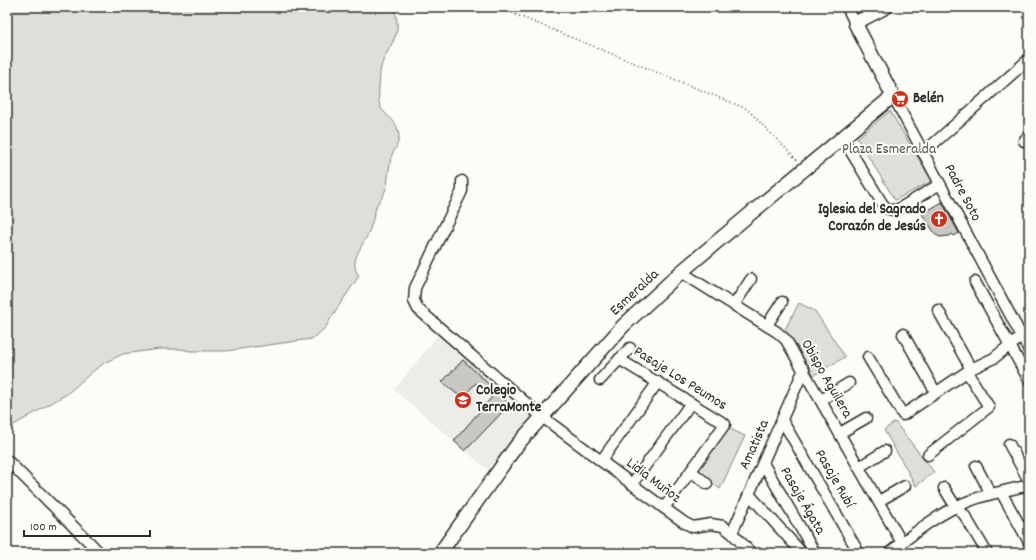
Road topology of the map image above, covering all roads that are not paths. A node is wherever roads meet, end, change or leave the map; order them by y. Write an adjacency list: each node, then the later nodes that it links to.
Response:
1 (847, 7): 3 (street, Padre Soto)
2 (886, 7): 3 (street)
3 (855, 23): 5 (street, Padre Soto)
4 (1029, 59): 7 (street)
5 (893, 96): 6 (street, Esmeralda); 7 (street, Padre Soto)
6 (842, 137): 9 (street); 10 (street, Esmeralda)
7 (923, 153): 9 (street, Padre Soto)
8 (462, 181): 33 (street, Lidia Muñoz)
9 (940, 184): 18 (street, Padre Soto)
10 (681, 272): 14 (street, Obispo Aguilera); 33 (street, Esmeralda)
11 (751, 279): 14 (street)
12 (975, 282): 19 (street)
13 (782, 302): 16 (street)
14 (734, 305): 16 (street, Obispo Aguilera)
15 (938, 310): 25 (street)
16 (767, 325): 24 (street, Obispo Aguilera)
17 (904, 334): 30 (street)
18 (1026, 335): 19 (street); 21 (street, Padre Soto)
19 (1010, 345): 25 (street); 27 (street)
20 (630, 348): 23 (street)
21 (1029, 350)
22 (868, 357): 30 (street)
23 (619, 359): 26 (street); 28 (street, Pasaje Los Peumos)
24 (804, 369): 31 (street, Obispo Aguilera); 35 (street, Amatista)
25 (969, 371): 30 (street); 39 (street)
26 (600, 380)
27 (1029, 380)
28 (658, 382): 32 (street, Pasaje Los Peumos); 41 (street)
29 (849, 383): 31 (street)
30 (936, 393)
31 (821, 400): 36 (street, Obispo Aguilera)
32 (691, 403): 45 (street, Pasaje Los Peumos); 47 (street)
33 (542, 416): 41 (street, Lidia Muñoz); 61 (street, Esmeralda)
34 (866, 418): 36 (street)
35 (782, 420): 42 (street, Amatista); 65 (street, Pasaje Rubí)
36 (840, 433): 44 (street, Obispo Aguilera)
37 (1009, 444): 46 (street)
38 (885, 451): 44 (street)
39 (928, 455)
40 (7, 460): 60 (street)
41 (601, 461): 47 (street, Lidia Muñoz)
42 (763, 463): 53 (street, Amatista); 64 (street, Pasaje Ágata)
43 (976, 466): 52 (street)
44 (859, 467): 54 (street, Obispo Aguilera)
45 (691, 471): 48 (street); 56 (street)
46 (1029, 481)
47 (632, 484): 56 (street, Lidia Muñoz)
48 (707, 484)
49 (1029, 485): 52 (street)
50 (905, 486): 54 (street)
51 (944, 488): 55 (street)
52 (996, 493): 55 (street); 58 (street)
53 (749, 494): 57 (street, Amatista); 63 (street)
54 (879, 501): 59 (street, Obispo Aguilera)
55 (957, 506): 59 (street); 67 (street)
56 (664, 508): 57 (street, Lidia Muñoz)
57 (732, 533): 62 (street, Lidia Muñoz)
58 (1029, 542)
59 (902, 543): 66 (street)
60 (100, 553)
61 (440, 553)
62 (751, 553)
63 (802, 553)
64 (815, 553)
65 (859, 553)
66 (889, 553)
67 (987, 553)

